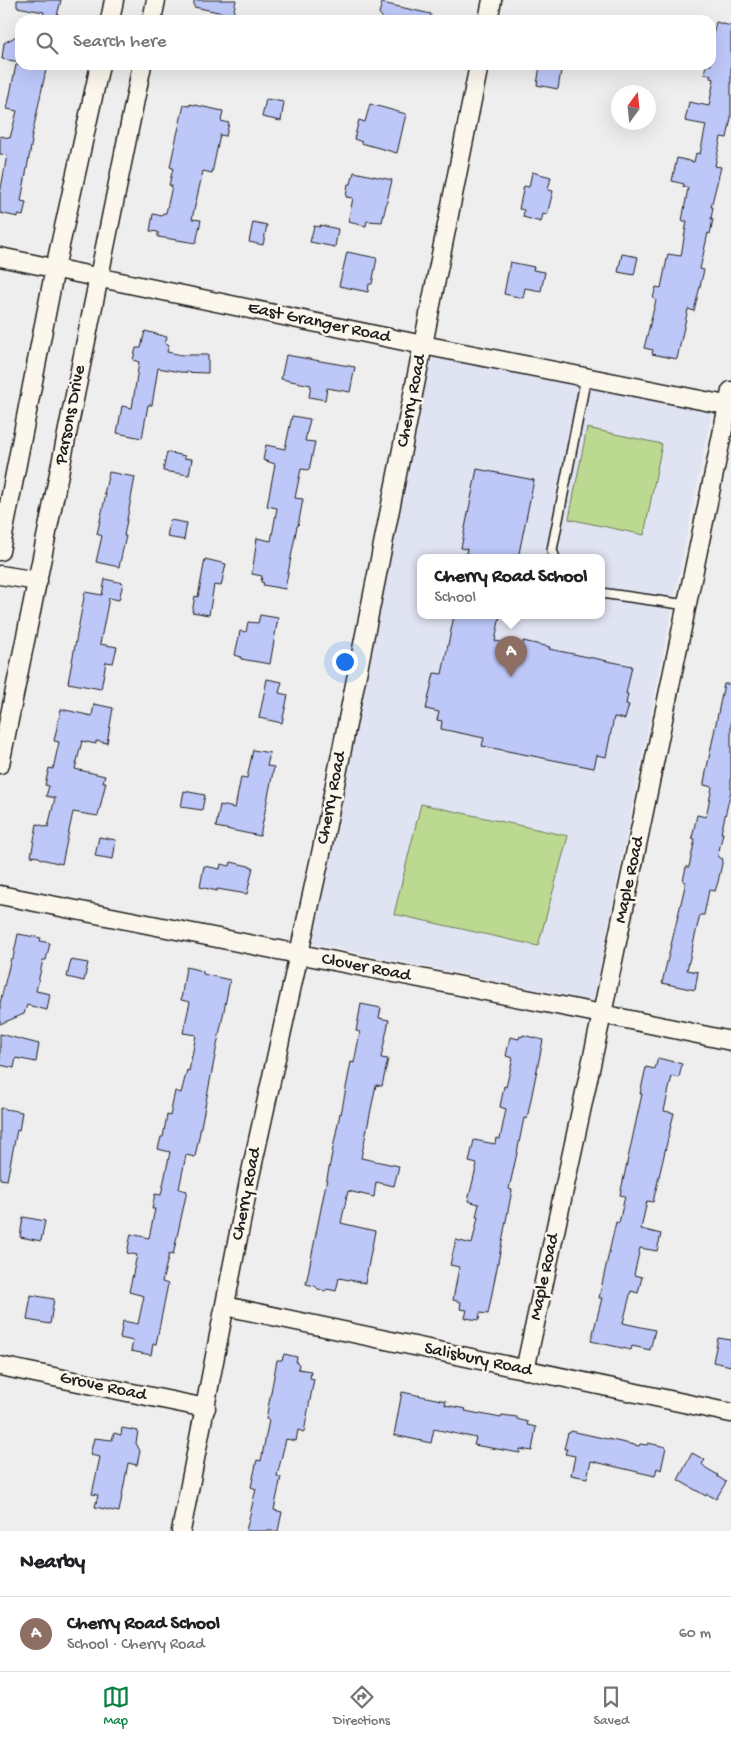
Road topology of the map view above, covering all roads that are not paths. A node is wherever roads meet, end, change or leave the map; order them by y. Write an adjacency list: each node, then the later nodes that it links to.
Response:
1 (114, 0): 4 (street)
2 (156, 0): 5 (street)
3 (492, 0): 6 (street)
4 (111, 15)
5 (153, 15)
6 (489, 15)
7 (99, 70): 11 (street)
8 (141, 70): 12 (street, Parsons Drive)
9 (478, 70): 13 (street, Cherry Road)
10 (0, 257): 11 (street, East Granger Road)
11 (55, 268): 12 (street, East Granger Road); 16 (street)
12 (98, 278): 13 (street, East Granger Road); 19 (street, Parsons Drive)
13 (423, 345): 14 (street, East Granger Road); 24 (street, Cherry Road)
14 (586, 377): 15 (street, East Granger Road); 17 (lane)
15 (730, 400): 21 (street, Maple Road)
16 (0, 551)
17 (554, 554)
18 (0, 575): 19 (street)
19 (38, 581): 22 (street, Parsons Drive)
20 (605, 594): 21 (lane)
21 (687, 605): 25 (street, Maple Road)
22 (0, 764)
23 (0, 895): 24 (street, Clover Road)
24 (299, 955): 25 (street, Clover Road); 27 (street, Cherry Road)
25 (602, 1014): 26 (street, Clover Road); 29 (street, Maple Road)
26 (731, 1041)
27 (225, 1306): 29 (street, Salisbury Road); 30 (street, Cherry Road)
28 (0, 1366): 30 (street, Grove Road)
29 (525, 1370): 31 (street, Salisbury Road)
30 (206, 1408): 32 (street, Cherry Road)
31 (731, 1413)
32 (181, 1531)

